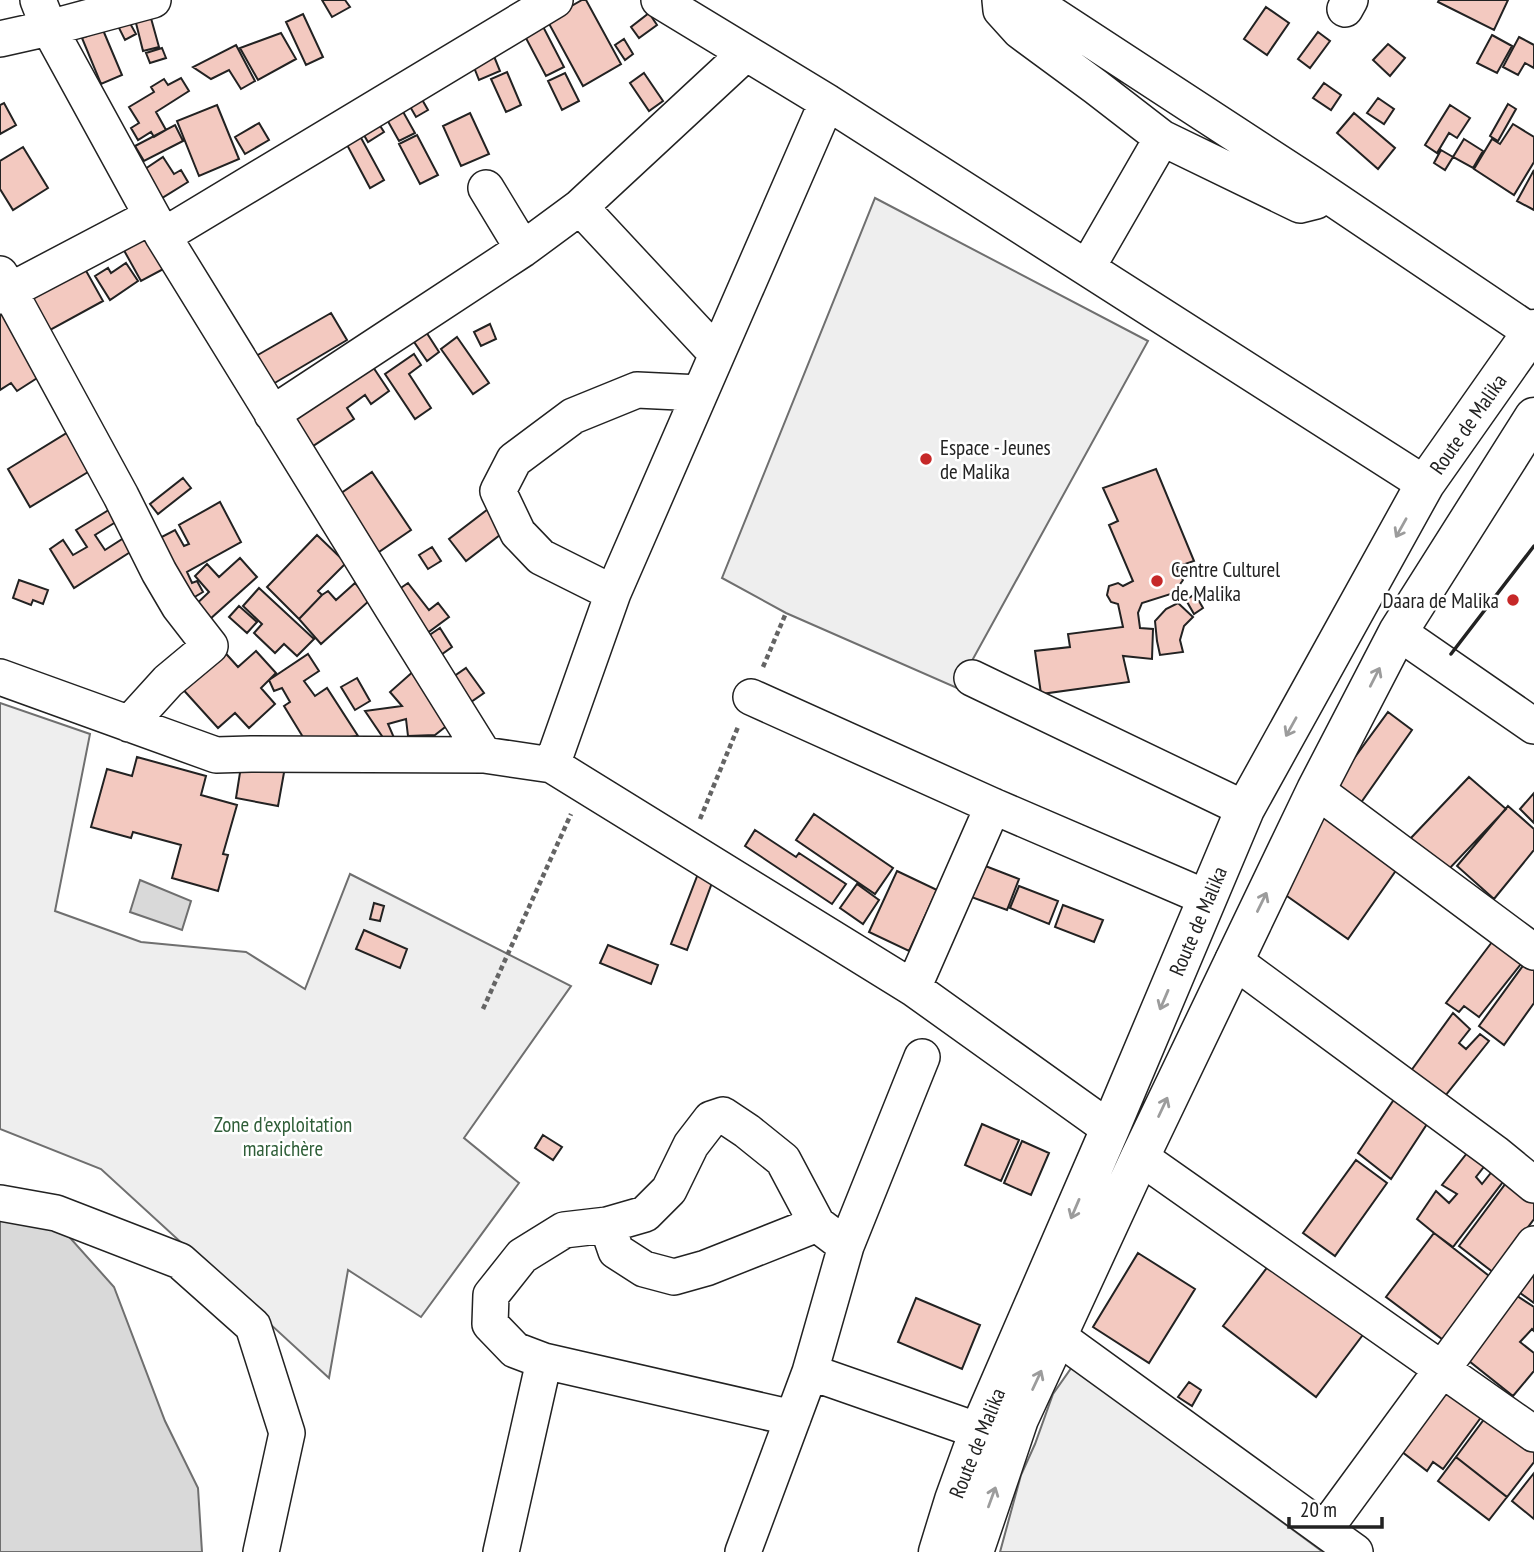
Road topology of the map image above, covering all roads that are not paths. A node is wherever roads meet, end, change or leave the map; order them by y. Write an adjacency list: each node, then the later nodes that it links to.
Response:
1 (153, 0): 6 (street)
2 (555, 0): 14 (street)
3 (659, 0): 8 (street)
4 (1000, 0): 10 (street)
5 (1030, 0): 11 (street)
6 (43, 14): 7 (street); 14 (street)
7 (0, 39)
8 (746, 53): 9 (street); 13 (street)
9 (827, 102): 16 (street); 19 (street)
10 (1162, 138): 11 (street); 16 (street)
11 (1310, 183): 18 (street)
12 (486, 188): 15 (street)
13 (580, 207): 15 (street); 19 (street)
14 (158, 226): 17 (street); 21 (street)
15 (523, 249): 21 (street)
16 (1087, 268): 23 (street)
17 (3, 286): 29 (street)
18 (1533, 332): 23 (main road, Route de Malika)
19 (717, 354): 20 (street)
20 (700, 393): 24 (street); 24 (street)
21 (272, 414): 31 (street)
22 (1534, 417): 25 (main road, Route de Malika)
23 (1425, 484): 35 (main road, Route de Malika, one-way to 35)
24 (613, 593): 32 (street)
25 (1398, 632): 30 (street); 33 (main road, Route de Malika, one-way to 25)
26 (0, 677): 29 (street)
27 (972, 678): 35 (street)
28 (751, 697): 34 (street)
29 (129, 724): 31 (street)
30 (1534, 726)
31 (484, 755): 32 (street)
32 (552, 765): 39 (street)
33 (1316, 790): 37 (street); 38 (main road, Route de Malika, one-way to 33)
34 (993, 806): 36 (street); 39 (street)
35 (1245, 809): 36 (main road, Route de Malika)
36 (1208, 898): 41 (main road, Route de Malika, one-way to 41)
37 (1534, 953)
38 (1233, 960): 42 (main road, Route de Malika, one-way to 38); 43 (street)
39 (913, 988): 41 (street)
40 (922, 1057): 48 (street)
41 (1110, 1129): 54 (main road, Route de Malika, one-way to 54)
42 (1140, 1157): 49 (main road, Route de Malika); 51 (street)
43 (1534, 1185)
44 (0, 1203): 57 (street)
45 (817, 1224): 46 (street); 46 (street); 48 (street)
46 (607, 1225): 50 (street)
47 (1534, 1244): 51 (street)
48 (846, 1247): 52 (street)
49 (1057, 1336): 56 (street); 61 (main road, Route de Malika, one-way to 49)
50 (544, 1361): 53 (street); 58 (street)
51 (1444, 1369): 55 (street); 56 (street)
52 (810, 1372): 53 (street); 54 (street)
53 (793, 1418): 59 (street)
54 (979, 1431): 60 (main road, Route de Malika)
55 (1534, 1434)
56 (1325, 1529): 62 (street)
57 (261, 1552)
58 (501, 1552)
59 (743, 1552)
60 (938, 1552)
61 (974, 1552)
62 (1355, 1552)

